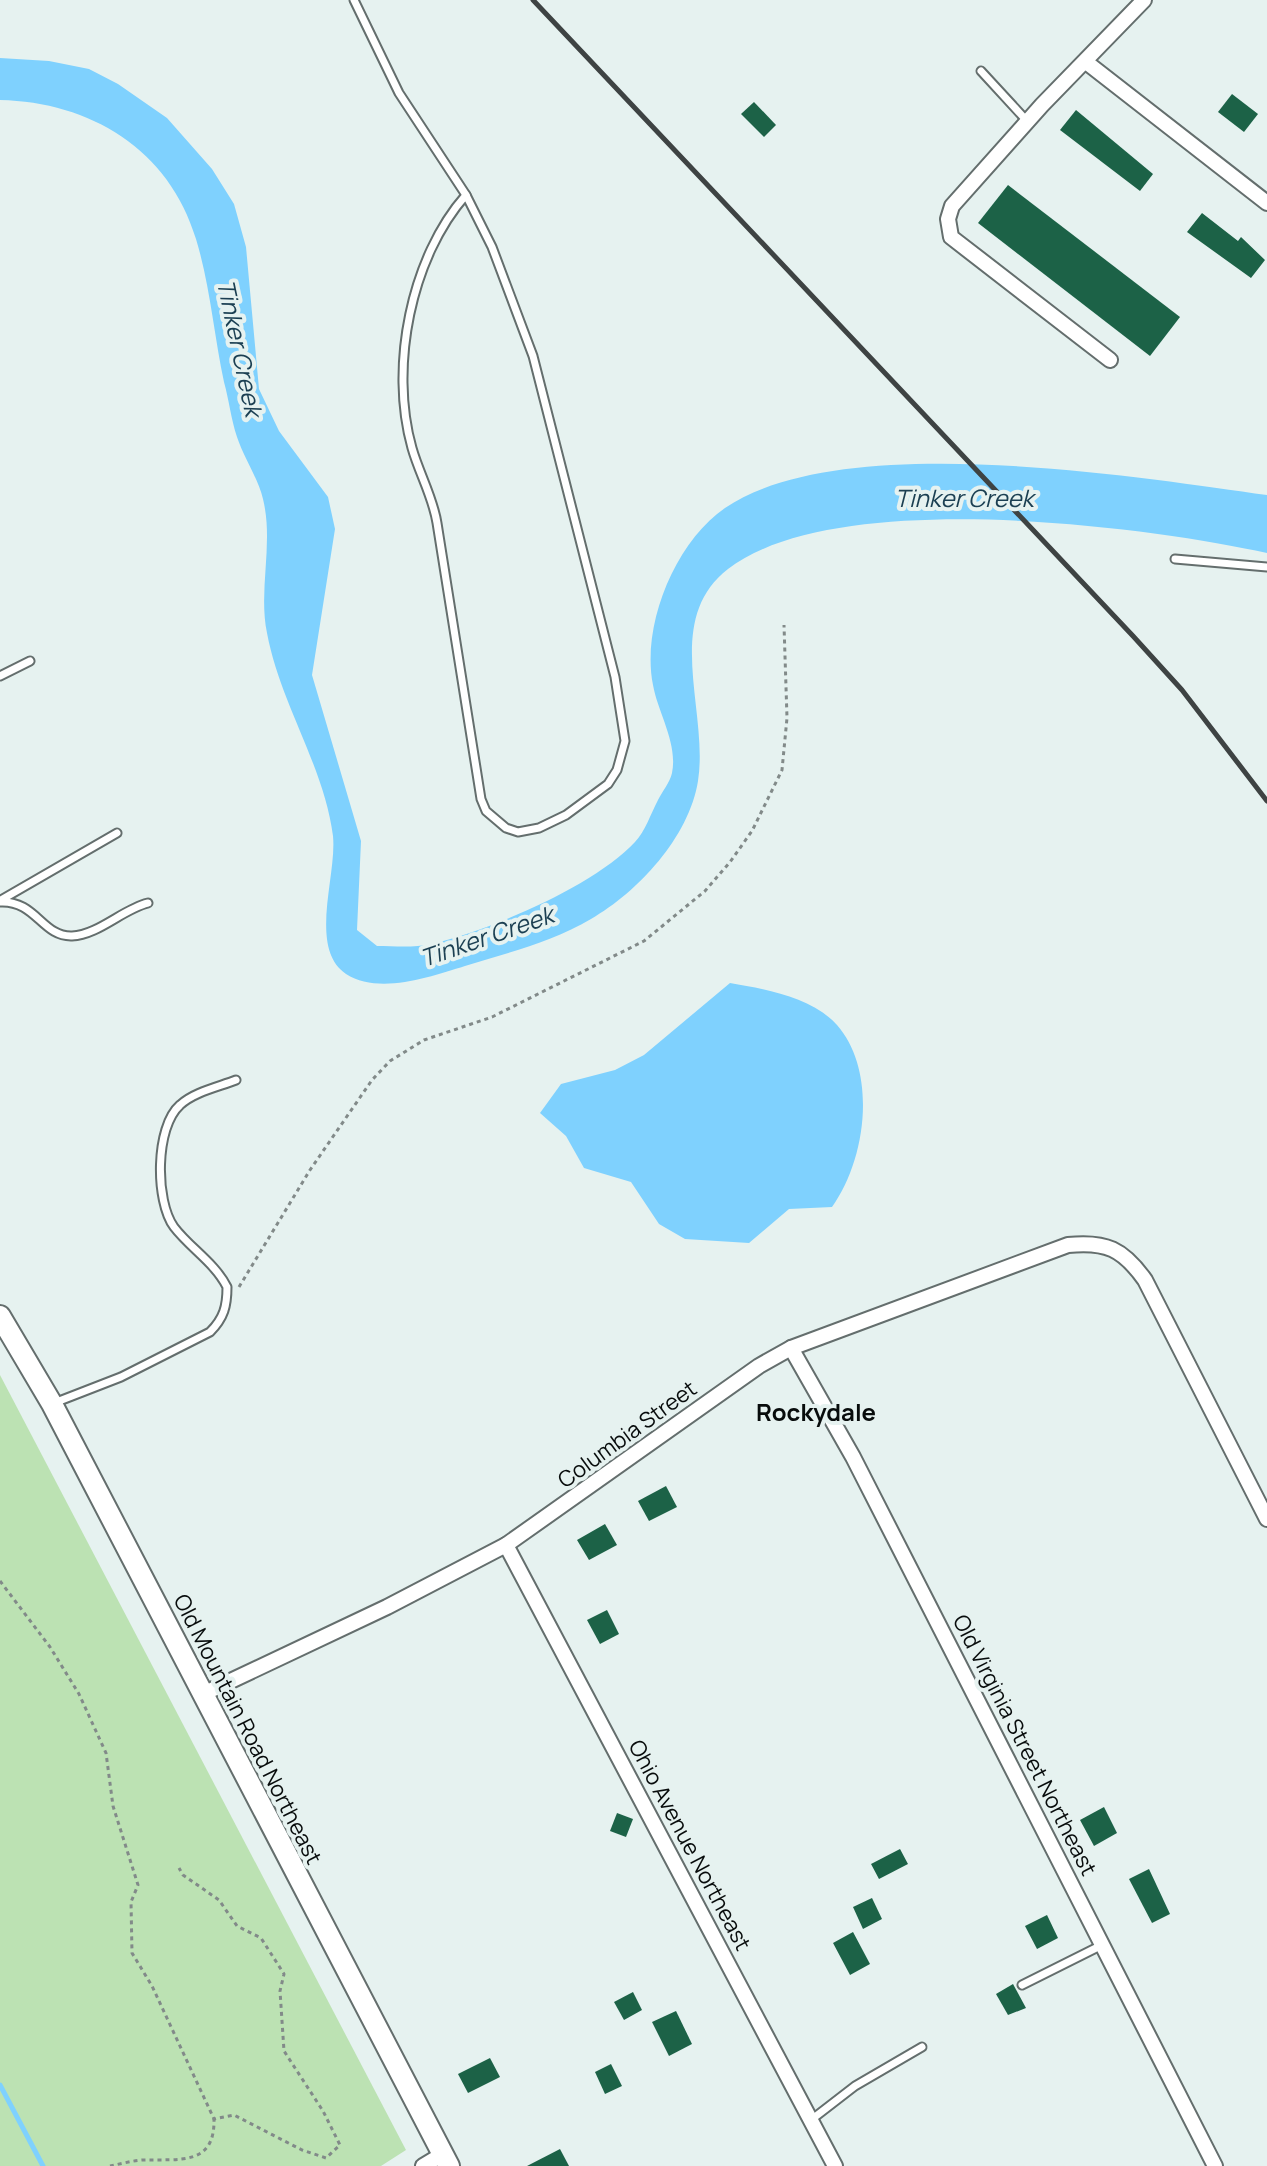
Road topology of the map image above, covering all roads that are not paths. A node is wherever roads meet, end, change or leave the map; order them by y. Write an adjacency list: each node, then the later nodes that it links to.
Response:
1 (354, 0): 6 (lane)
2 (1144, 0): 3 (street)
3 (1086, 62): 5 (street); 7 (street)
4 (981, 71): 5 (lane)
5 (1027, 121): 8 (street)
6 (466, 195): 6 (lane)
7 (1267, 203)
8 (1110, 360)
9 (1175, 559): 10 (lane)
10 (1267, 567)
11 (30, 661): 12 (lane)
12 (0, 676)
13 (117, 833): 14 (lane)
14 (0, 901): 15 (lane)
15 (148, 903)
16 (236, 1080): 19 (lane)
17 (0, 1316): 19 (street, Old Mountain Road Northeast)
18 (791, 1348): 20 (street, Columbia Street); 21 (street, Columbia Street); 23 (street, Old Virginia Street Northeast)
19 (52, 1404): 22 (street, Old Mountain Road Northeast)
20 (1267, 1519)
21 (506, 1545): 22 (street, Columbia Street); 26 (street, Ohio Avenue Northeast)
22 (203, 1694): 27 (street, Old Mountain Road Northeast)
23 (1102, 1945): 24 (lane); 30 (street, Old Virginia Street Northeast)
24 (1022, 1985)
25 (922, 2047): 26 (lane)
26 (811, 2120): 29 (street, Ohio Avenue Northeast)
27 (446, 2160): 28 (street)
28 (423, 2166)
29 (835, 2166)
30 (1215, 2166)

